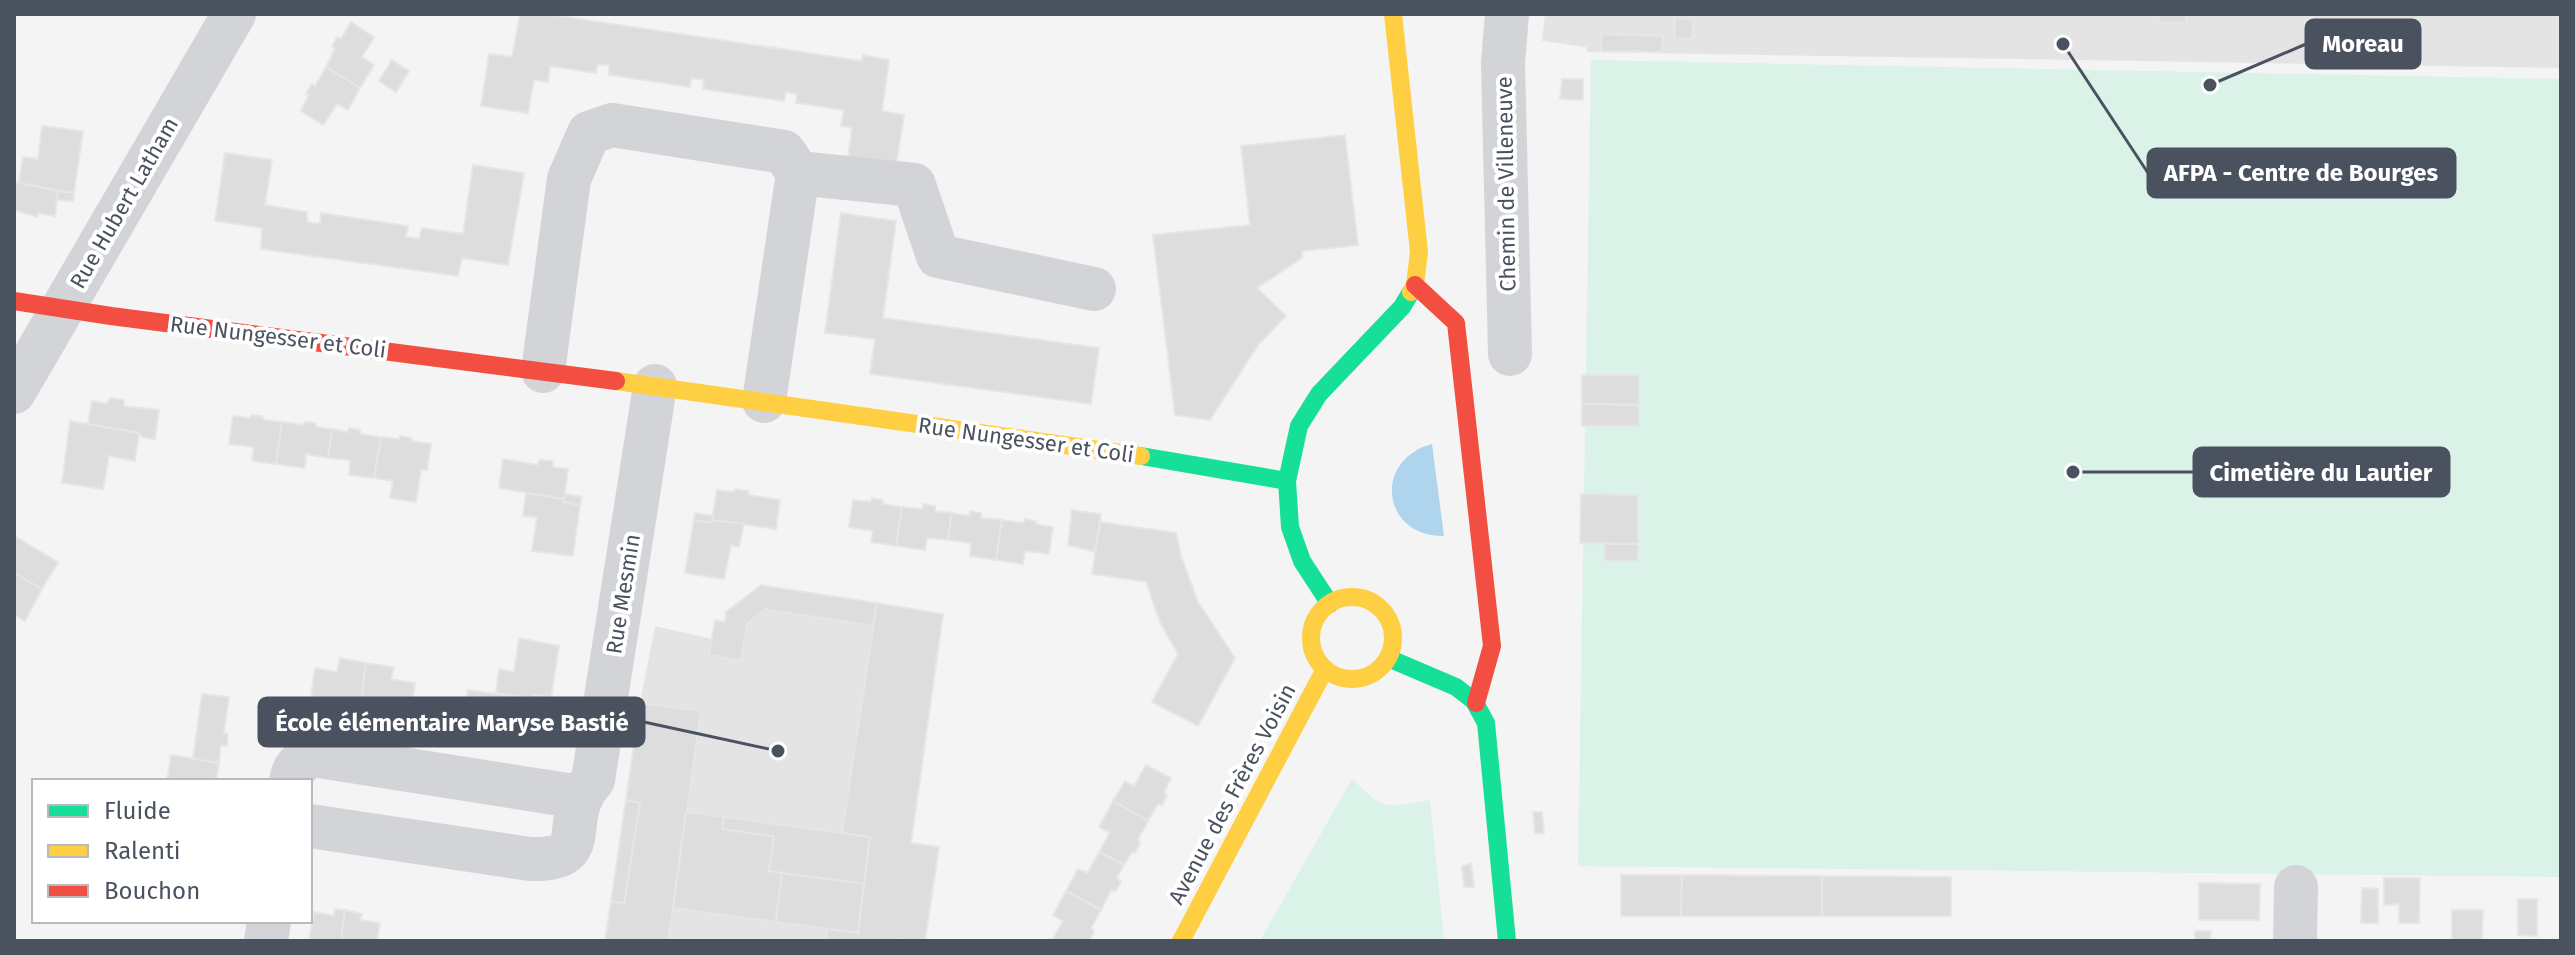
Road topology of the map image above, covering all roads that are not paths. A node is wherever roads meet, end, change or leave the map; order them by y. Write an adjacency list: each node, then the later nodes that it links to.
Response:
1 (234, 14): 8 (street, Rue Hubert Latham)
2 (1393, 14): 5 (main road)
3 (1507, 14): 9 (street, Chemin de Villeneuve)
4 (798, 173): 6 (street); 10 (street); 13 (street)
5 (1415, 285): 14 (main road); 18 (main road)
6 (1094, 289)
7 (14, 301): 8 (main road, Rue Nungesser et Coli)
8 (63, 307): 10 (main road, Rue Nungesser et Coli); 12 (street, Rue Hubert Latham)
9 (1510, 354)
10 (543, 371): 11 (main road, Rue Nungesser et Coli)
11 (655, 386): 13 (main road, Rue Nungesser et Coli); 20 (street, Rue Mesmin)
12 (14, 392)
13 (764, 401): 14 (main road, Rue Nungesser et Coli)
14 (1287, 481): 15 (main road)
15 (1330, 604): 16 (main road); 17 (main road)
16 (1388, 658): 17 (main road); 18 (main road)
17 (1325, 669): 23 (main road, Avenue des Frères Voisin)
18 (1476, 703): 24 (main road)
19 (291, 779): 20 (street)
20 (580, 797): 21 (street, Rue Mesmin)
21 (312, 826)
22 (2296, 887): 25 (street)
23 (1181, 941)
24 (1507, 941)
25 (2295, 941)

